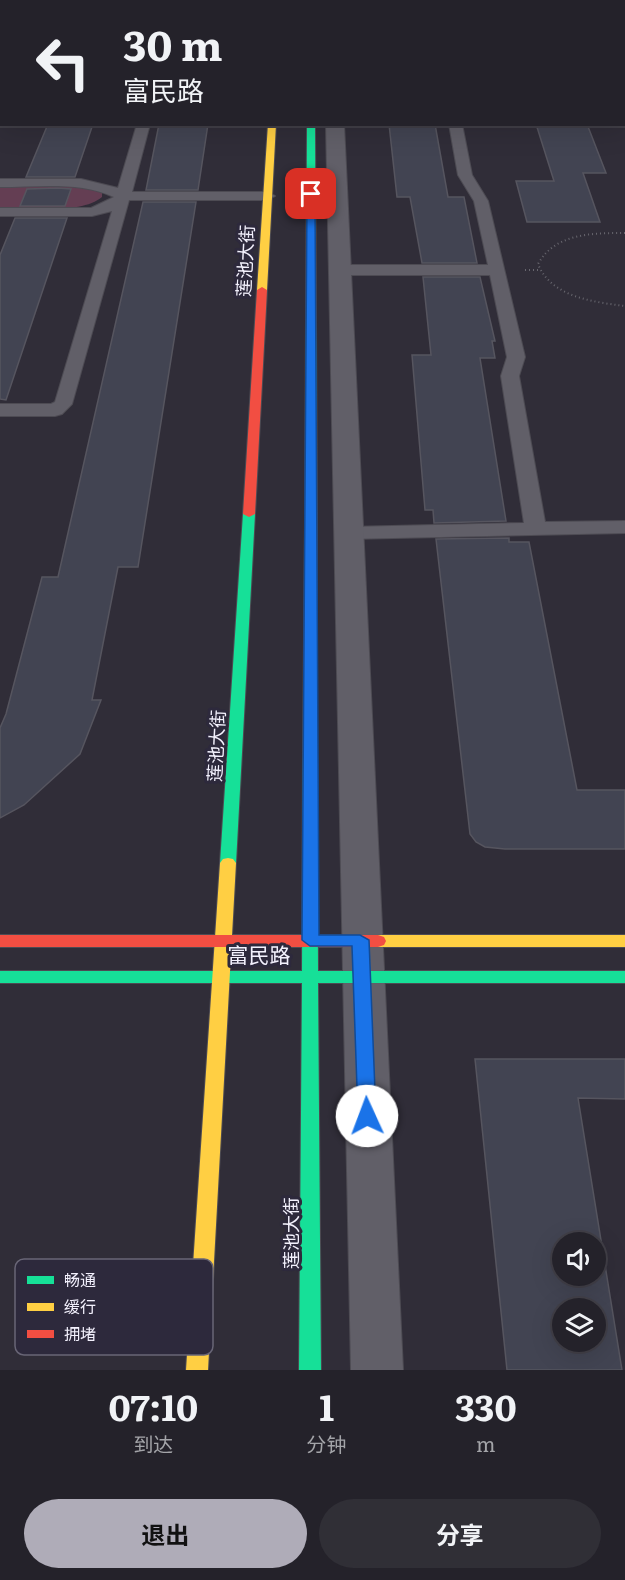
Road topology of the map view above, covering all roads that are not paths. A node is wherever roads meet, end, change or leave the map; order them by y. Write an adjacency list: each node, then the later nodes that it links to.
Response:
1 (143, 126): 7 (lane)
2 (272, 126): 8 (main road, 莲池大街)
3 (311, 126): 18 (main road, 莲池大街)
4 (335, 126): 10 (street)
5 (455, 126): 11 (lane)
6 (0, 183): 7 (lane)
7 (125, 196): 8 (lane); 9 (lane); 12 (lane)
8 (268, 196): 17 (main road, 莲池大街)
9 (0, 212)
10 (339, 270): 11 (lane); 15 (street)
11 (497, 270): 14 (lane)
12 (0, 410)
13 (625, 527): 14 (lane)
14 (536, 530): 15 (lane)
15 (348, 533): 19 (street)
16 (0, 940): 17 (main road, 富民路)
17 (223, 940): 18 (main road, 富民路); 22 (main road, 莲池大街)
18 (310, 940): 19 (main road, 富民路); 23 (main road, 莲池大街)
19 (360, 940): 20 (main road, 富民路); 24 (street)
20 (625, 941)
21 (0, 977): 22 (main road, 富民路)
22 (220, 977): 23 (main road, 富民路); 26 (main road, 莲池大街)
23 (310, 977): 24 (main road, 富民路); 29 (main road, 莲池大街)
24 (362, 977): 25 (main road, 富民路); 30 (street)
25 (625, 977)
26 (203, 1259)
27 (198, 1355): 28 (main road, 莲池大街)
28 (197, 1370)
29 (310, 1370)
30 (377, 1370)

